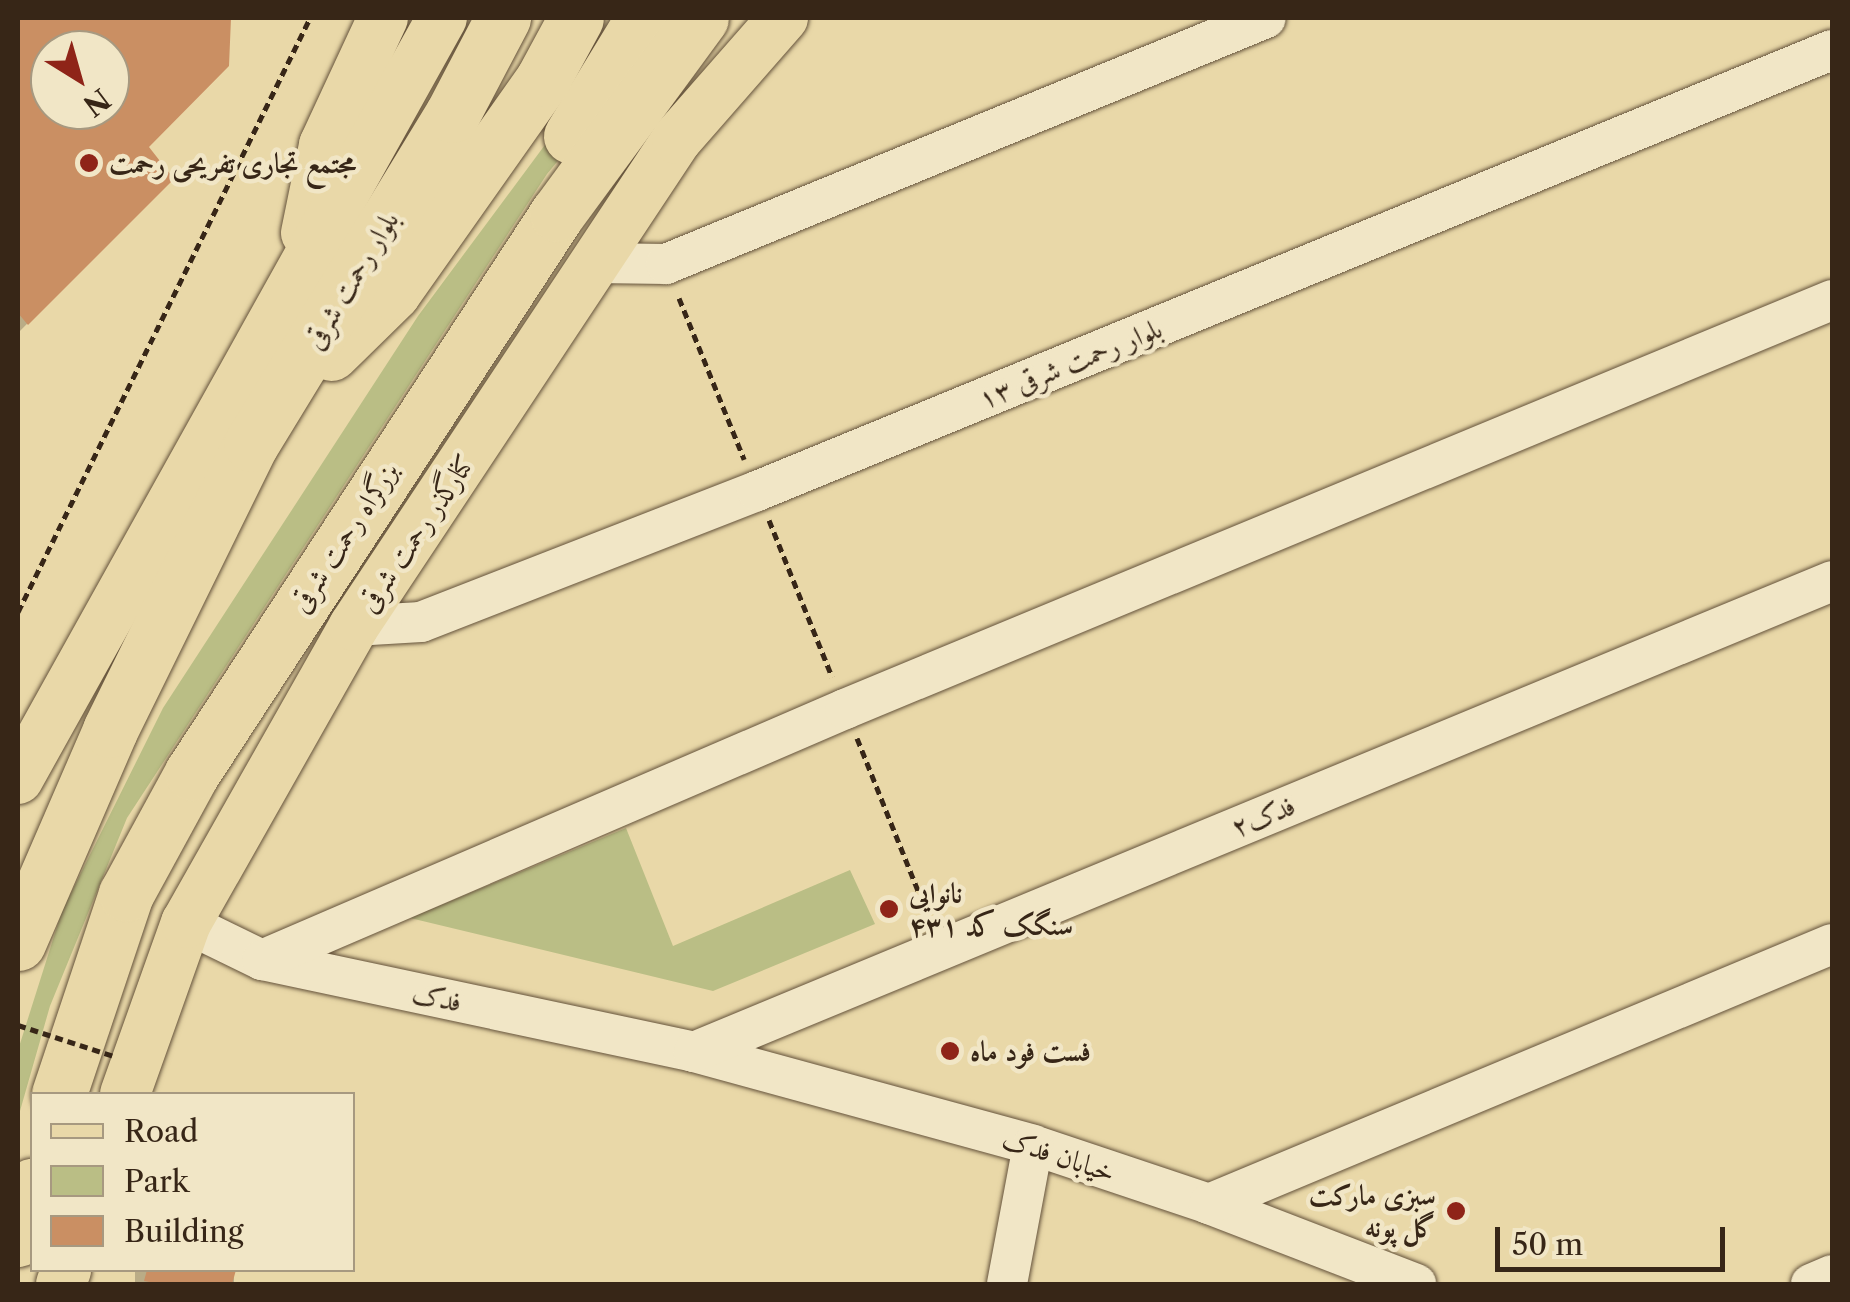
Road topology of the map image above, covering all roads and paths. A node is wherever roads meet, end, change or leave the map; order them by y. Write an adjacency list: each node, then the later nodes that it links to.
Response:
1 (310, 18): 17 (path)
2 (382, 18): 12 (main road)
3 (442, 18): 12 (main road)
4 (503, 18): 14 (highway, بلوار رحمت شرقی)
5 (576, 18): 14 (highway)
6 (643, 18): 15 (highway)
7 (700, 18): 15 (highway, بزرگراه رحمت شرقی)
8 (783, 18): 11 (main road, کنارگذر رحمت شرقی)
9 (1266, 18): 11 (street)
10 (1832, 50): 18 (street, بلوار رحمت شرقی ۱۳)
11 (596, 263): 18 (main road, کنارگذر رحمت شرقی)
12 (296, 284): 20 (main road)
13 (1832, 300): 19 (street)
14 (262, 427): 22 (highway)
15 (394, 461): 29 (highway, بزرگراه رحمت شرقی)
16 (1832, 581): 24 (street, فدک۲)
17 (18, 612)
18 (354, 626): 21 (main road, کنارگذر رحمت شرقی)
19 (845, 708): 24 (path); 25 (street)
20 (25, 757)
21 (186, 923): 25 (street, فدک); 28 (main road, کنارگذر رحمت شرقی)
22 (18, 943)
23 (1832, 944): 32 (street)
24 (941, 949): 27 (street, فدک۲)
25 (262, 960): 27 (street, فدک)
26 (18, 1026): 28 (path, bridge)
27 (694, 1052): 30 (street, خیابان فدک)
28 (120, 1075)
29 (60, 1092)
30 (1033, 1144): 32 (street, خیابان فدک); 35 (street)
31 (30, 1194): 33 (highway)
32 (1209, 1204): 36 (street, خیابان فدک)
33 (18, 1239)
34 (1832, 1275): 37 (street)
35 (1007, 1284)
36 (1416, 1284)
37 (1810, 1284)

